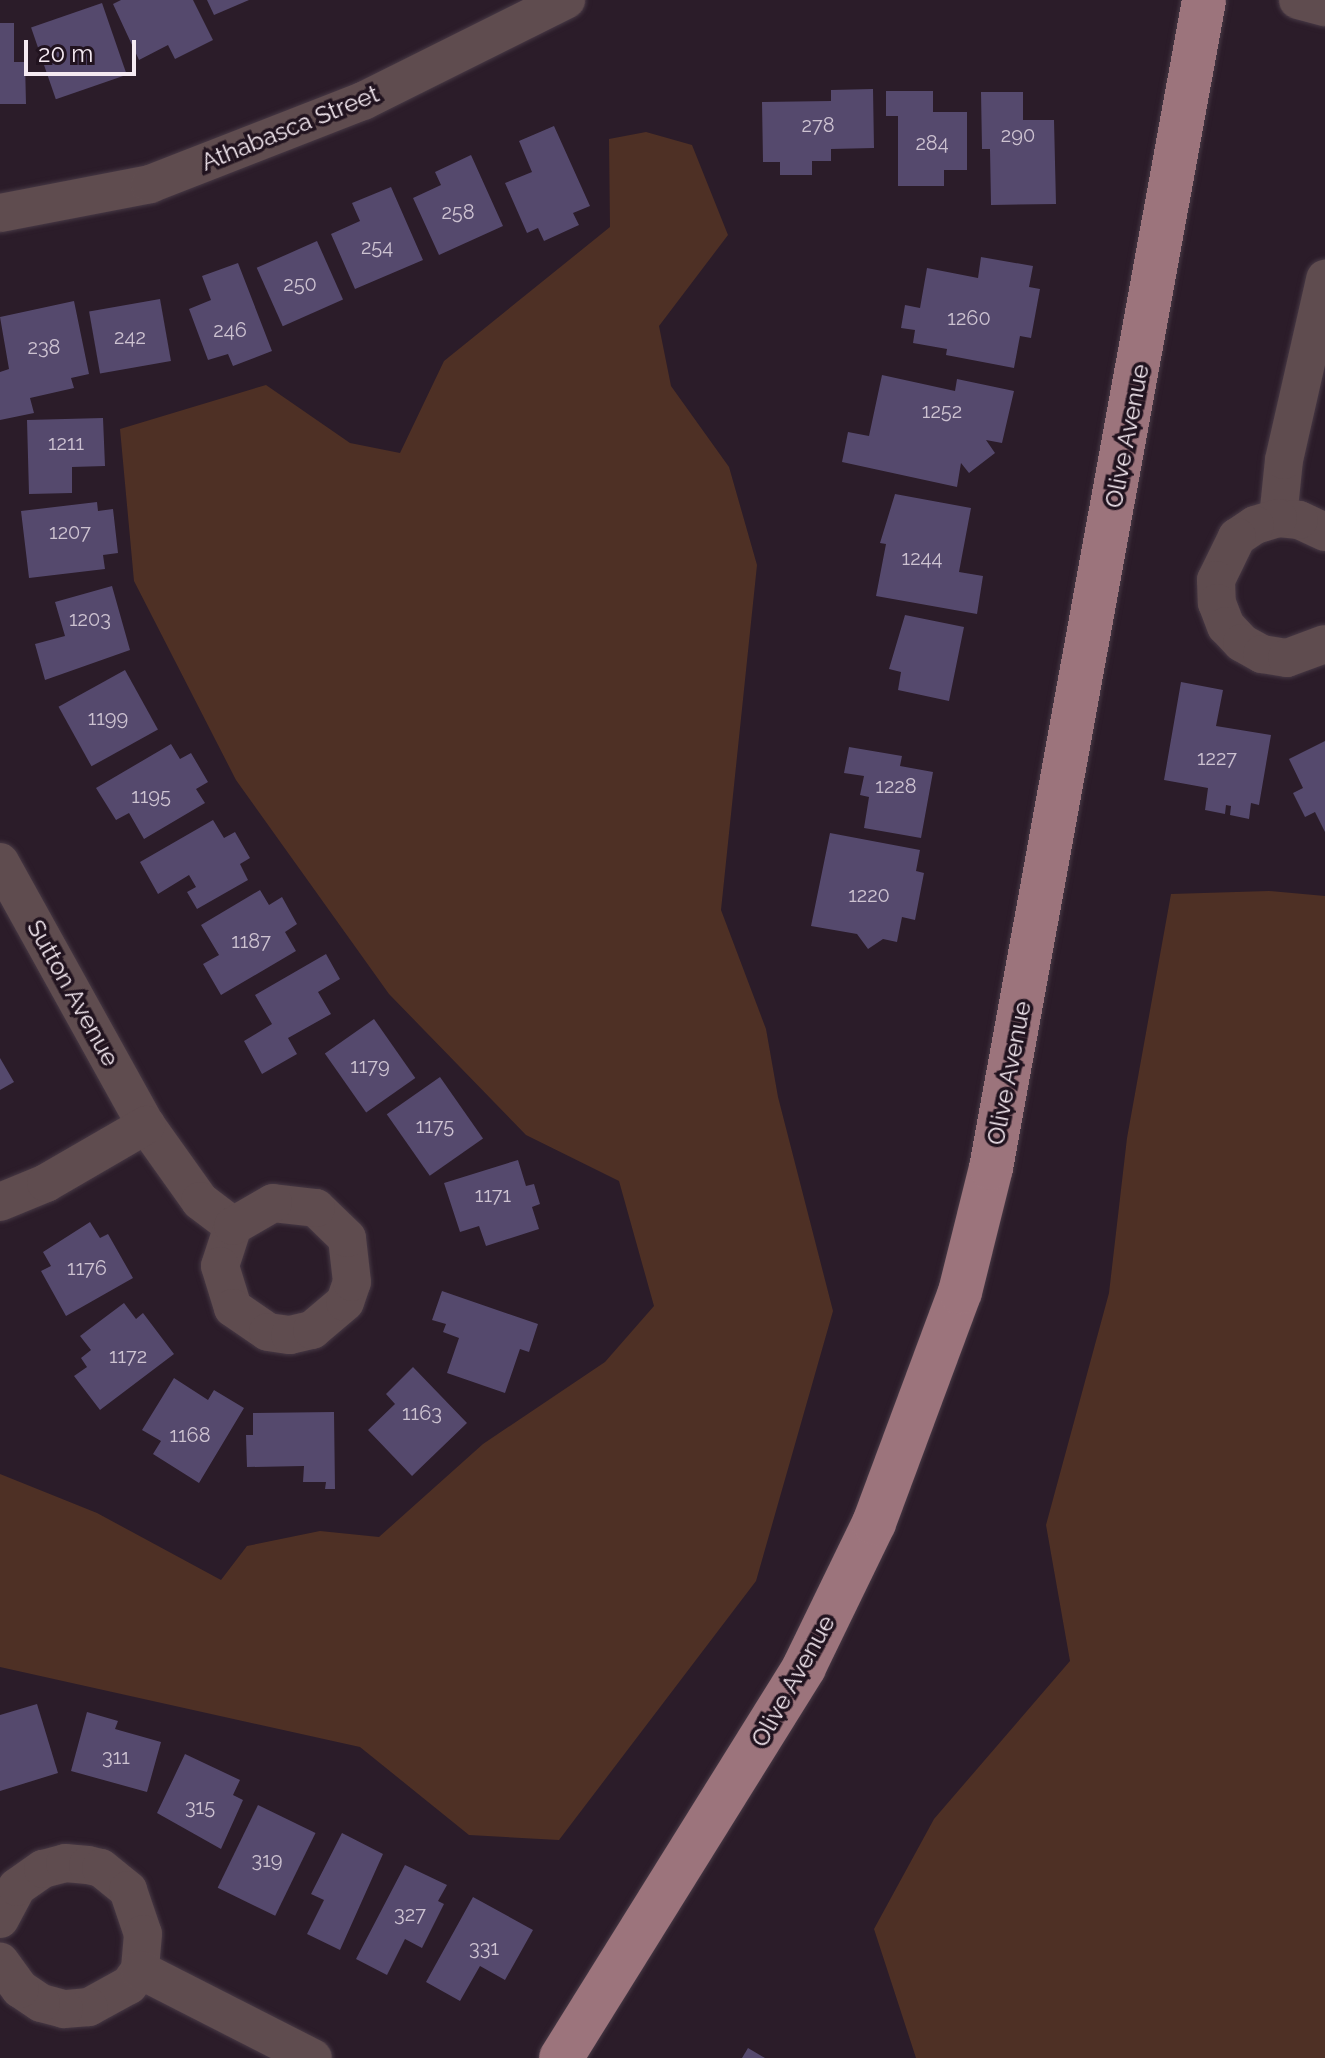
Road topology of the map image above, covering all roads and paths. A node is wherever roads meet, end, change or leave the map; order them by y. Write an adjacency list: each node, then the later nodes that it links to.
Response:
1 (566, 0): 5 (street, Athabasca Street)
2 (1204, 0): 18 (main road, Olive Avenue)
3 (1298, 0): 4 (street)
4 (1325, 7)
5 (0, 213)
6 (1325, 279): 7 (street)
7 (1278, 518): 8 (street); 9 (street)
8 (1325, 532)
9 (1325, 644)
10 (0, 862): 11 (street, Sutton Avenue)
11 (146, 1125): 12 (street); 13 (street, Sutton Avenue)
12 (0, 1202)
13 (233, 1226)
14 (0, 1919): 16 (street)
15 (0, 1961): 16 (street)
16 (140, 1970): 17 (street)
17 (313, 2058)
18 (561, 2058)

